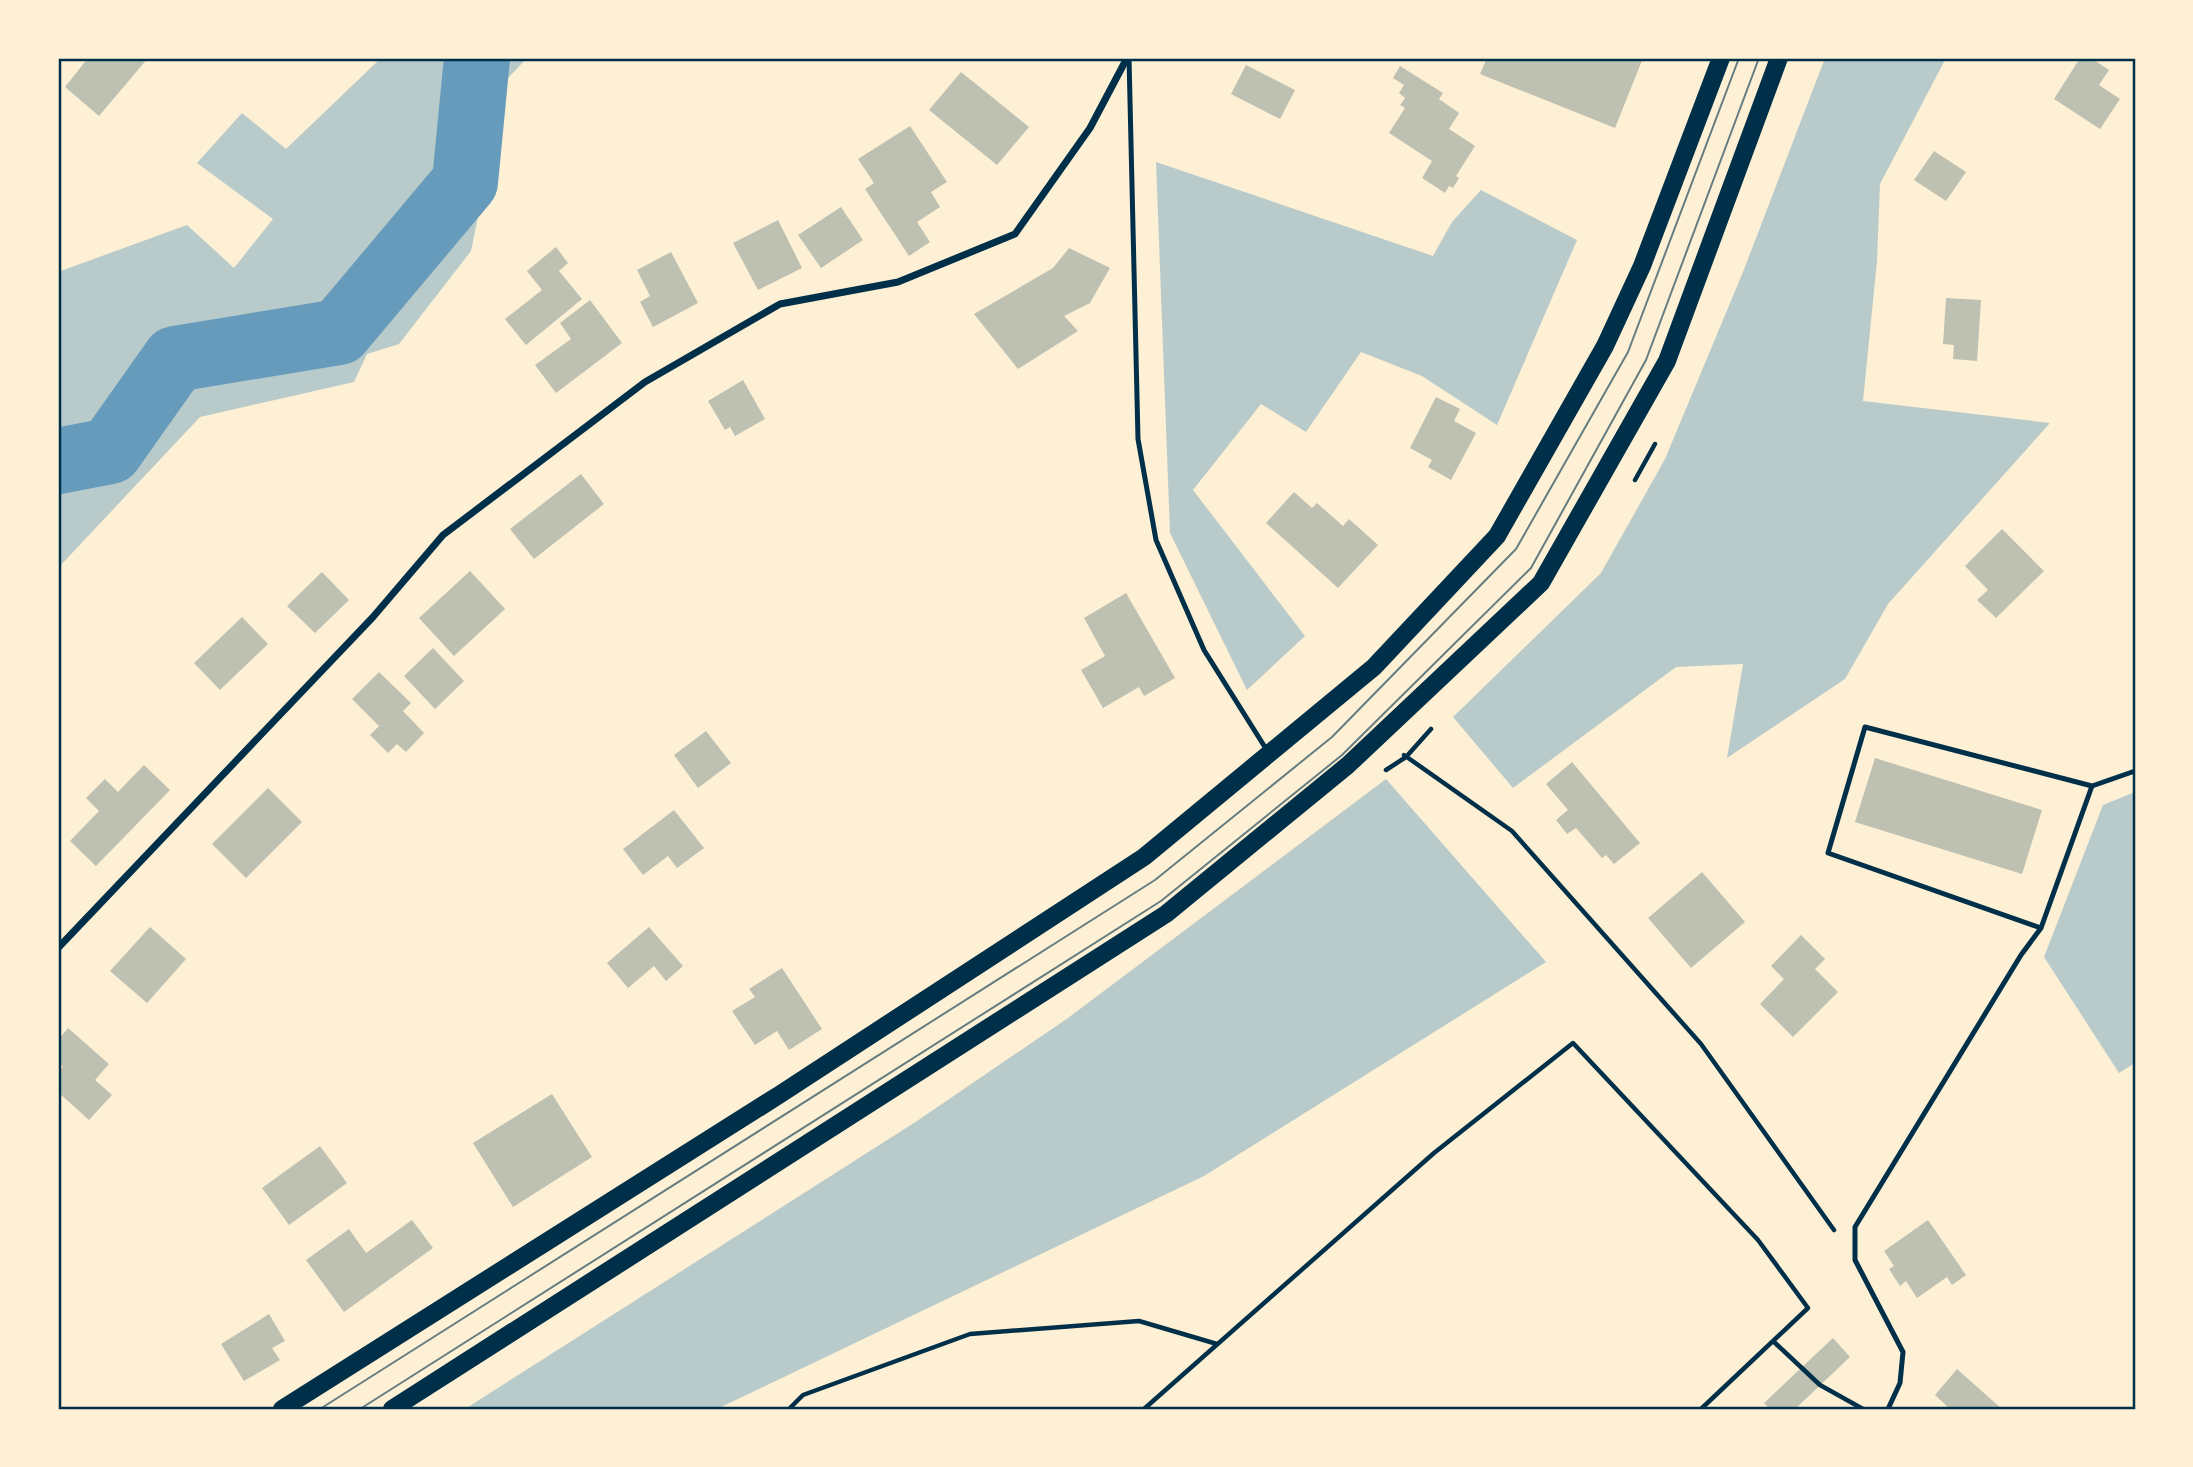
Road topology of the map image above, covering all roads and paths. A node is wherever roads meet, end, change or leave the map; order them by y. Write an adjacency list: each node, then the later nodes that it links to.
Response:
1 (1128, 58): 4 (lane); 9 (street)
2 (1721, 58): 4 (main road)
3 (1779, 58): 14 (main road)
4 (1269, 754): 13 (main road)
5 (1406, 757): 10 (path)
6 (2135, 771): 7 (lane)
7 (2092, 786): 8 (lane); 8 (lane)
8 (2041, 928): 10 (lane)
9 (58, 948)
10 (1855, 1260): 19 (lane)
11 (1773, 1341): 12 (path); 17 (path); 18 (path)
12 (1217, 1344): 15 (path); 16 (path)
13 (282, 1409)
14 (392, 1409)
15 (789, 1409)
16 (1144, 1409)
17 (1701, 1409)
18 (1863, 1409)
19 (1888, 1409)

